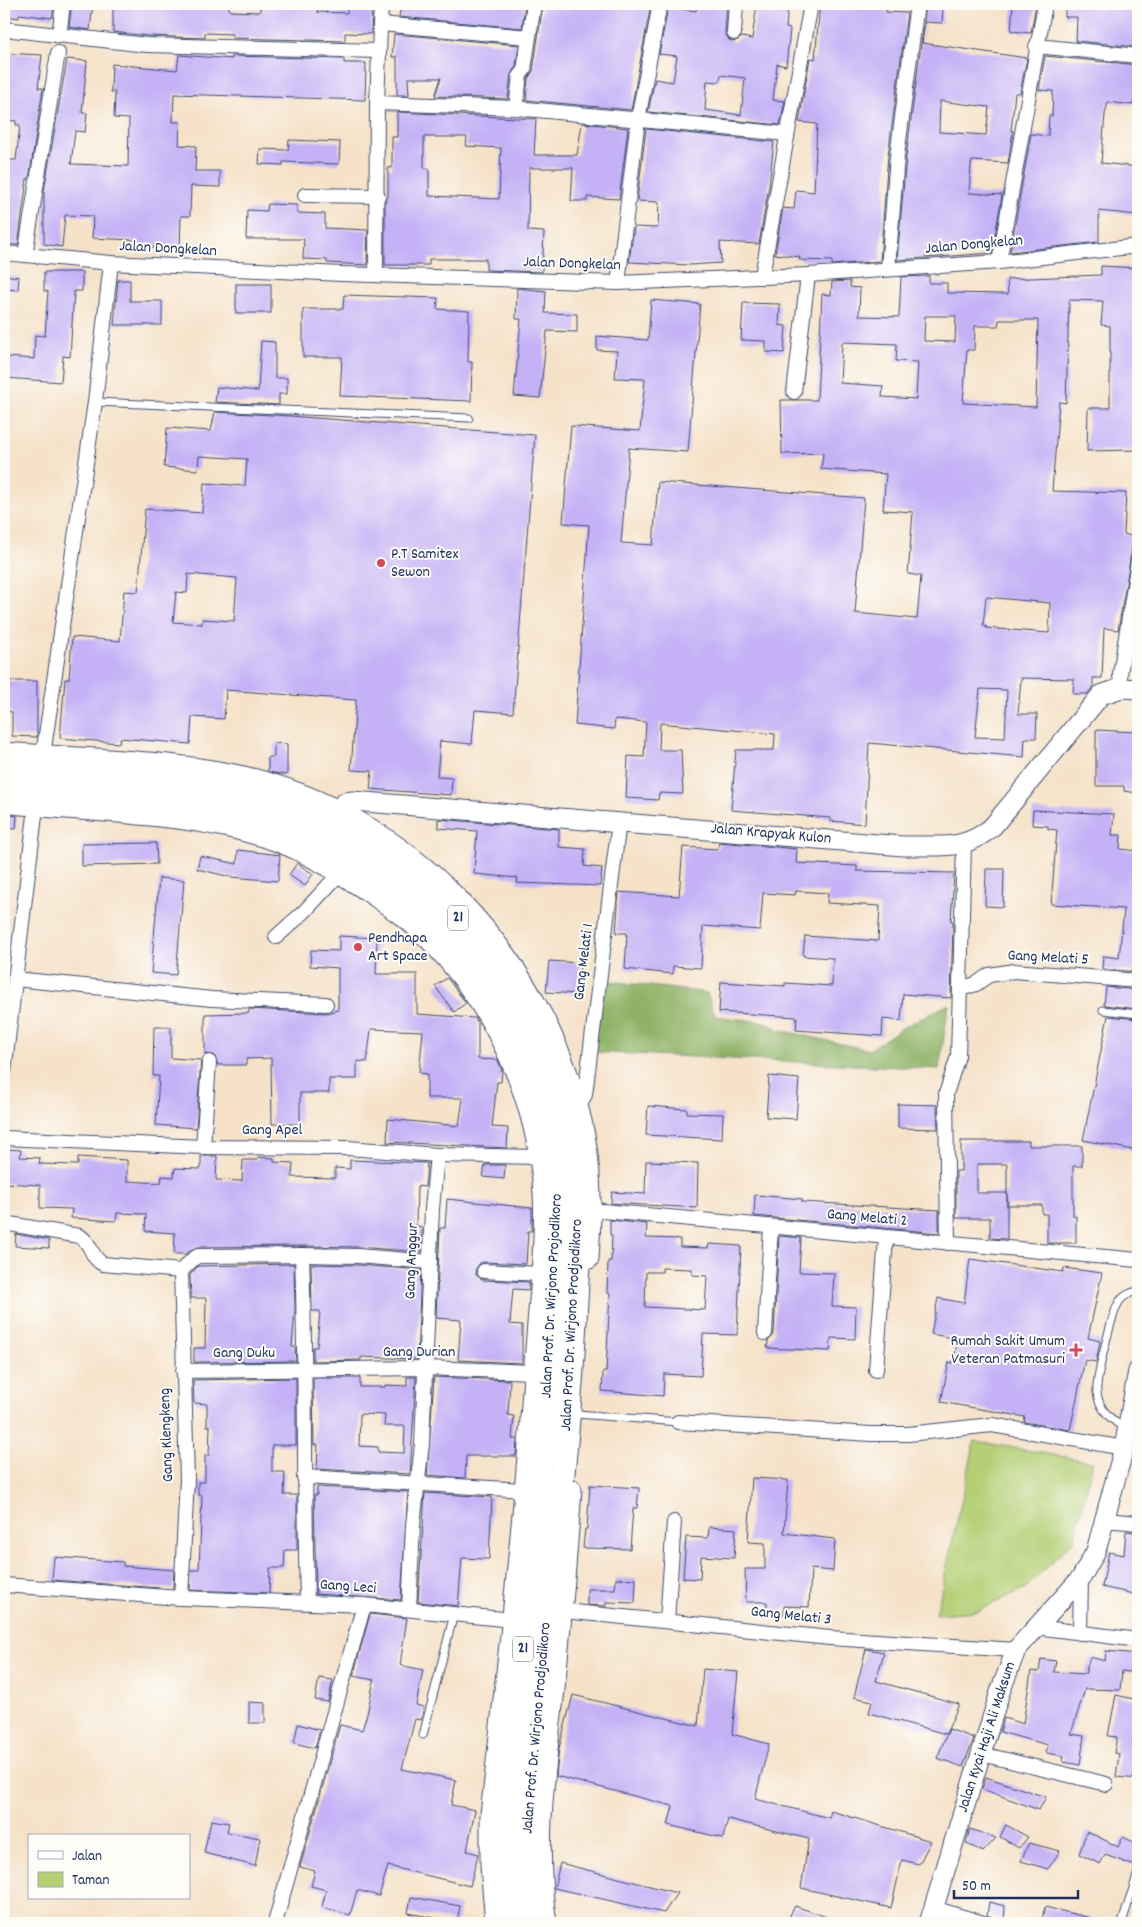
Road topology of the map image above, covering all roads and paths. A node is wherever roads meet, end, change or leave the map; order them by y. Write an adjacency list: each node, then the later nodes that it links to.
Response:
1 (63, 4): 12 (street)
2 (381, 4): 9 (street)
3 (534, 4): 13 (street)
4 (660, 4): 20 (street)
5 (736, 4): 11 (street)
6 (811, 4): 21 (street)
7 (917, 4): 29 (street)
8 (1045, 4): 14 (street)
9 (380, 24): 13 (street); 15 (street)
10 (4, 30): 12 (street)
11 (734, 33)
12 (58, 36): 15 (street)
13 (529, 37): 19 (street)
14 (1036, 46): 17 (street); 27 (street)
15 (379, 51): 18 (street)
16 (58, 53): 26 (street)
17 (1138, 56)
18 (377, 103): 19 (street); 23 (street)
19 (516, 108): 20 (street)
20 (638, 119): 21 (street); 33 (street)
21 (787, 134): 32 (street)
22 (305, 195): 23 (street)
23 (378, 196): 30 (street)
24 (1138, 246): 27 (street, Jalan Dongkelan)
25 (4, 253): 26 (street, Jalan Dongkelan)
26 (25, 255): 28 (street, Jalan Dongkelan)
27 (999, 262): 29 (street, Jalan Dongkelan)
28 (111, 264): 30 (street, Jalan Dongkelan); 35 (street)
29 (888, 270): 31 (street, Jalan Dongkelan)
30 (376, 274): 33 (street, Jalan Dongkelan)
31 (808, 275): 32 (street, Jalan Dongkelan); 34 (street)
32 (762, 276): 33 (street, Jalan Dongkelan)
33 (618, 284)
34 (794, 392)
35 (95, 402): 36 (lane); 40 (street)
36 (469, 418)
37 (1138, 562): 38 (street)
38 (1130, 689): 47 (street, Jalan Krapyak Kulon)
39 (4, 752): 40 (street)
40 (43, 755): 45 (street)
41 (4, 768): 82 (highway, Jalan Prof. Dr. Wirjono Prodjodikoro / 21)
42 (4, 789): 80 (highway, Jalan Prof. Dr. Wirjono Projodikoro / 21)
43 (4, 803): 44 (street)
44 (36, 807): 48 (street); 50 (street)
45 (338, 809): 46 (street, Jalan Krapyak Kulon); 58 (street)
46 (619, 822): 47 (street, Jalan Krapyak Kulon); 58 (street, Gang Melati 1)
47 (964, 852): 52 (street)
48 (340, 873): 49 (street); 62 (street)
49 (276, 937)
50 (15, 979): 53 (street); 57 (street)
51 (1138, 982): 52 (street, Gang Melati 5)
52 (960, 989): 67 (street)
53 (326, 1004)
54 (1103, 1010): 55 (lane)
55 (1138, 1014)
56 (209, 1062): 60 (street)
57 (4, 1072)
58 (577, 1103): 63 (street)
59 (4, 1138): 60 (street, Gang Apel)
60 (203, 1147): 61 (street, Gang Apel)
61 (437, 1155): 62 (street, Gang Apel); 70 (street, Gang Anggur)
62 (540, 1157): 73 (street)
63 (592, 1210): 65 (street, Gang Melati 2); 83 (street)
64 (4, 1223): 71 (street)
65 (771, 1227): 66 (street, Gang Melati 2); 75 (street)
66 (886, 1238): 67 (street, Gang Melati 2); 77 (street)
67 (948, 1244): 69 (street, Gang Melati 2)
68 (302, 1255): 70 (street); 71 (street); 79 (street)
69 (1138, 1260)
70 (430, 1262): 76 (street, Gang Anggur)
71 (181, 1271): 78 (street, Gang Klengkeng)
72 (484, 1271): 73 (street)
73 (541, 1274): 80 (street)
74 (1138, 1291): 85 (lane)
75 (765, 1333)
76 (425, 1368): 79 (street, Gang Durian); 80 (street, Gang Durian); 87 (street, Gang Anggur)
77 (876, 1370)
78 (183, 1371): 79 (street, Gang Duku); 94 (street, Gang Klengkeng)
79 (306, 1371): 86 (street)
80 (541, 1374): 82 (highway); 88 (street); 107 (highway, Jalan Prof. Dr. Wirjono Projodikoro / 21)
81 (1137, 1379): 85 (street, Jalan Kyai Haji Ali Maksum)
82 (572, 1380): 105 (highway, Jalan Prof. Dr. Wirjono Prodjodikoro / 21)
83 (577, 1414): 84 (lane); 98 (street)
84 (678, 1422): 85 (street)
85 (1125, 1440): 89 (street, Jalan Kyai Haji Ali Maksum)
86 (304, 1477): 87 (street); 95 (street)
87 (417, 1483): 88 (street); 97 (street, Gang Anggur)
88 (525, 1490): 100 (street)
89 (1105, 1520): 91 (street); 92 (street, Jalan Kyai Haji Ali Maksum)
90 (674, 1522): 101 (street)
91 (1138, 1524)
92 (1081, 1578): 102 (street, Jalan Kyai Haji Ali Maksum); 103 (street)
93 (4, 1585): 94 (street, Gang Leci)
94 (182, 1598): 95 (street, Gang Leci)
95 (307, 1601): 96 (street, Gang Leci)
96 (364, 1605): 97 (street, Gang Leci); 113 (street)
97 (410, 1609): 99 (street, Gang Leci)
98 (564, 1611): 101 (street, Gang Melati 3); 105 (street)
99 (454, 1614): 100 (street, Gang Leci); 108 (lane)
100 (512, 1620): 107 (street)
101 (667, 1621): 106 (street, Gang Melati 3)
102 (1036, 1627): 103 (street); 106 (street, Jalan Kyai Haji Ali Maksum)
103 (1080, 1633): 104 (street)
104 (1138, 1640)
105 (552, 1649): 116 (highway, Jalan Prof. Dr. Wirjono Prodjodikoro / 21); 117 (street)
106 (1016, 1650): 109 (street, Jalan Kyai Haji Ali Maksum)
107 (514, 1664): 114 (street); 115 (highway, Jalan Prof. Dr. Wirjono Projodikoro / 21)
108 (422, 1735)
109 (981, 1754): 110 (street); 112 (street, Jalan Kyai Haji Ali Maksum)
110 (1106, 1784)
111 (1138, 1872): 119 (lane)
112 (931, 1916): 118 (street)
113 (275, 1923)
114 (495, 1923)
115 (512, 1923)
116 (531, 1923)
117 (547, 1923)
118 (983, 1923)
119 (1122, 1923)

